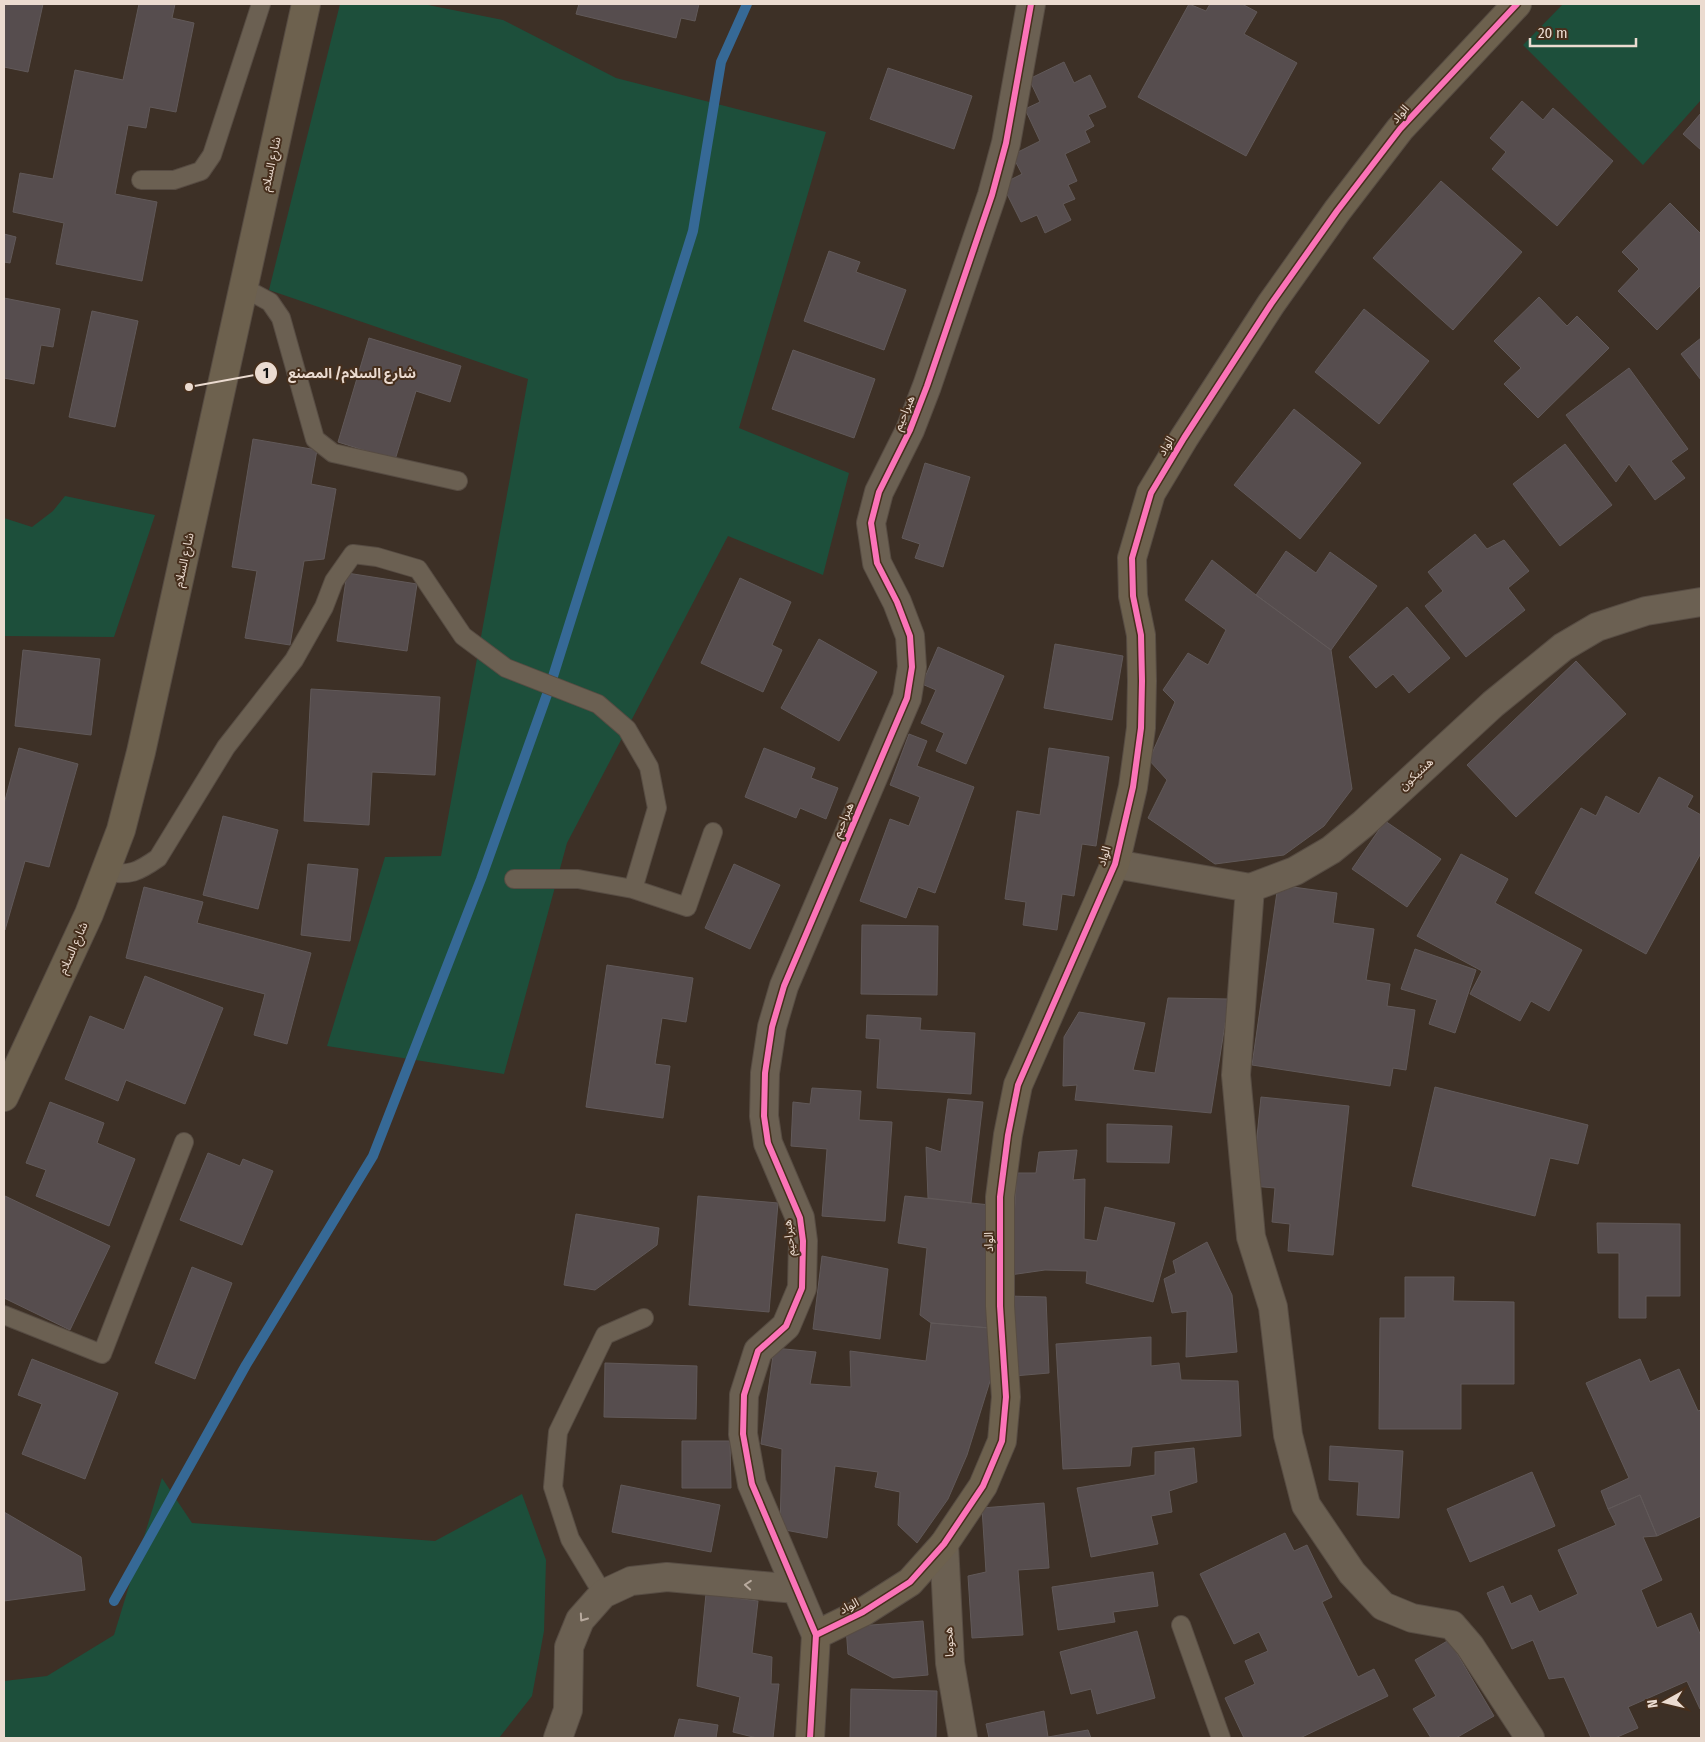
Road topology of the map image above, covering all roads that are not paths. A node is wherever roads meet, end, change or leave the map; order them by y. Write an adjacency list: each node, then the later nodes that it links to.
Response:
1 (261, 4): 5 (lane)
2 (306, 4): 6 (street, شارع السلام)
3 (1031, 4): 20 (street, هبراحيم)
4 (1517, 4): 10 (street, الواد)
5 (141, 180)
6 (244, 288): 7 (lane); 11 (street, شارع السلام)
7 (458, 482)
8 (1701, 602): 13 (street, هشيكون)
9 (713, 832): 14 (lane)
10 (1115, 864): 13 (street); 19 (street, الواد)
11 (105, 872): 14 (lane); 15 (street, شارع السلام)
12 (514, 880): 14 (lane)
13 (1250, 888): 28 (street)
14 (633, 889)
15 (4, 1097)
16 (184, 1142): 17 (lane)
17 (4, 1315)
18 (644, 1318): 21 (lane)
19 (944, 1544): 23 (street, الواد); 26 (street, هحوما)
20 (796, 1589): 21 (street, one-way to 21); 23 (street, هبراحيم)
21 (603, 1594): 24 (street, one-way to 24)
22 (1181, 1625): 27 (lane)
23 (816, 1636): 25 (street)
24 (558, 1738)
25 (810, 1738)
26 (963, 1738)
27 (1221, 1738)
28 (1530, 1738)

